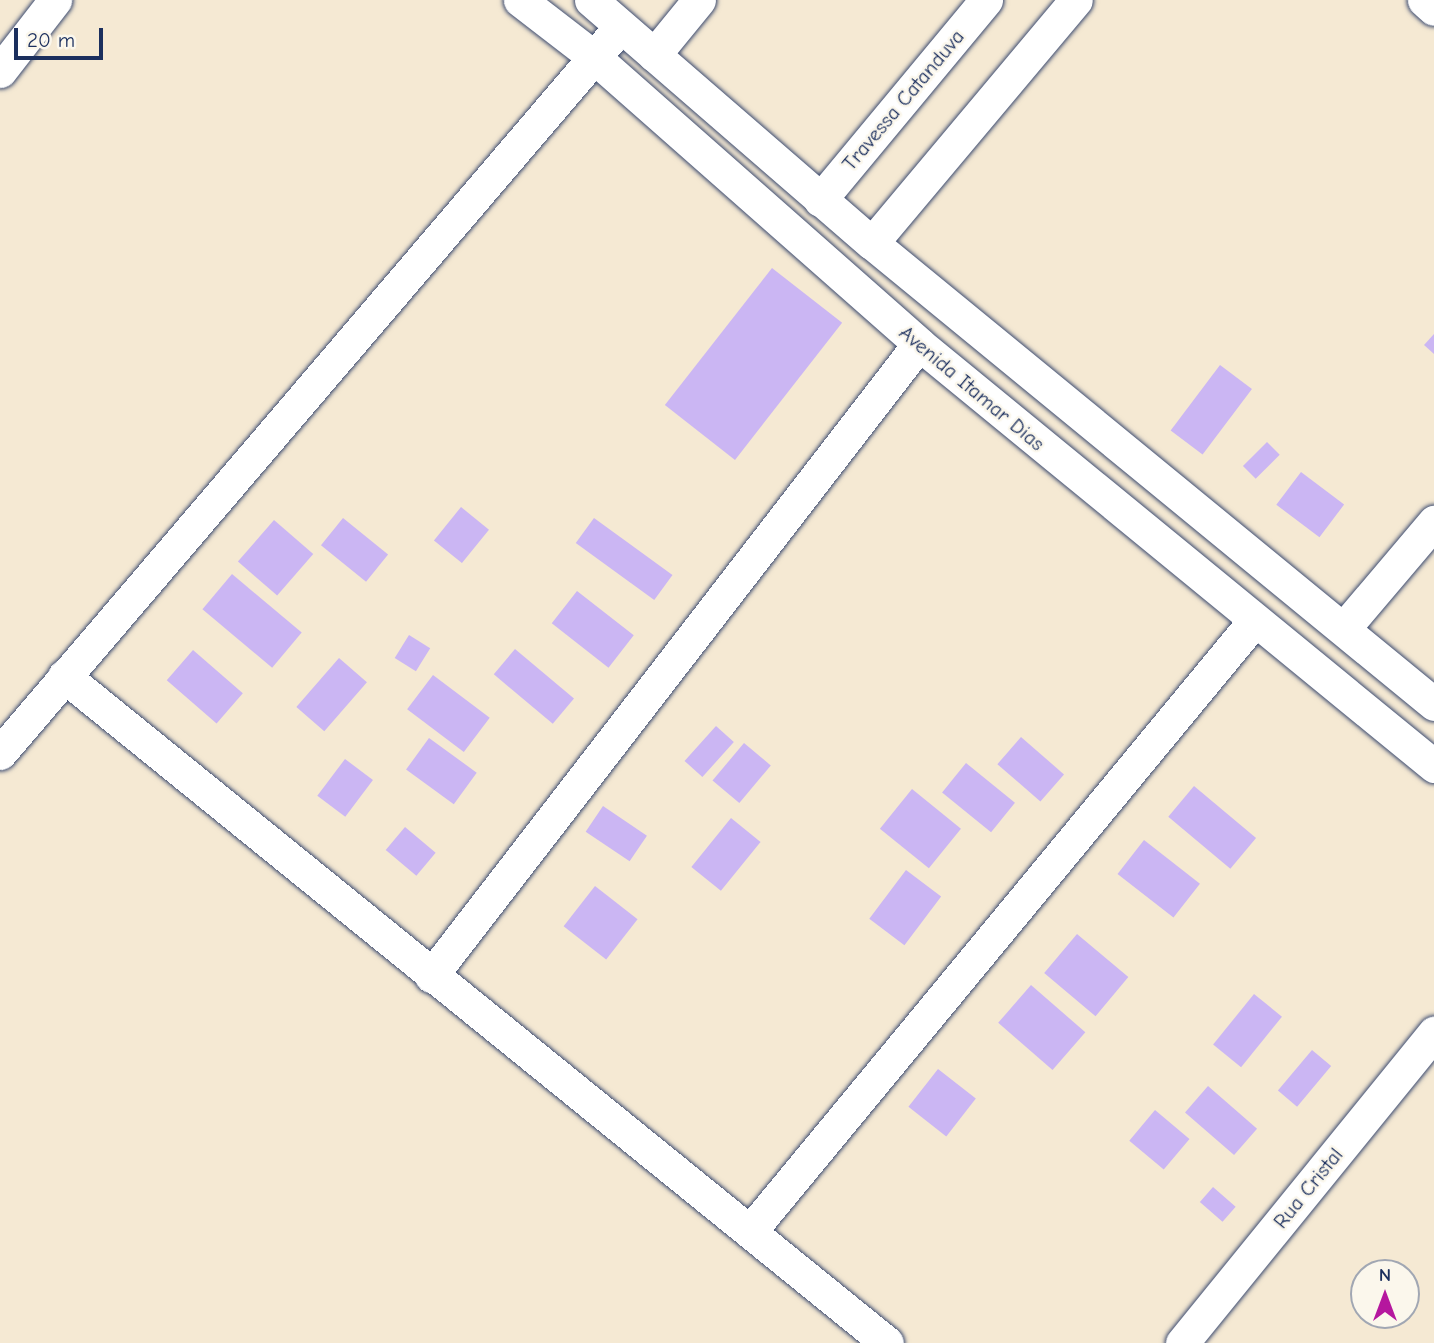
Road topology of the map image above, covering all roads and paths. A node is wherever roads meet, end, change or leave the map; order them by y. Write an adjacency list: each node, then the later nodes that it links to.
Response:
1 (55, 0): 12 (street)
2 (520, 0): 11 (street, Avenida Itamar Dias)
3 (591, 0): 9 (street)
4 (699, 0): 10 (street)
5 (986, 0): 13 (street, Travessa Catanduva)
6 (1076, 0): 14 (street)
7 (1424, 0): 8 (street)
8 (1434, 9)
9 (622, 25): 10 (street); 11 (street)
10 (654, 55): 13 (street)
11 (594, 57): 15 (street, Avenida Itamar Dias); 19 (street)
12 (0, 71)
13 (820, 200): 14 (street)
14 (872, 243): 18 (street)
15 (919, 344): 17 (street, Avenida Itamar Dias); 23 (street)
16 (1434, 522): 18 (street)
17 (1254, 621): 22 (street, Avenida Itamar Dias); 25 (street)
18 (1345, 627): 20 (street)
19 (64, 676): 21 (street); 23 (street)
20 (1434, 704)
21 (6, 733)
22 (1434, 766)
23 (431, 976): 25 (street)
24 (1434, 1033): 27 (street, Rua Cristal)
25 (752, 1229): 26 (street)
26 (887, 1343)
27 (1182, 1343)

